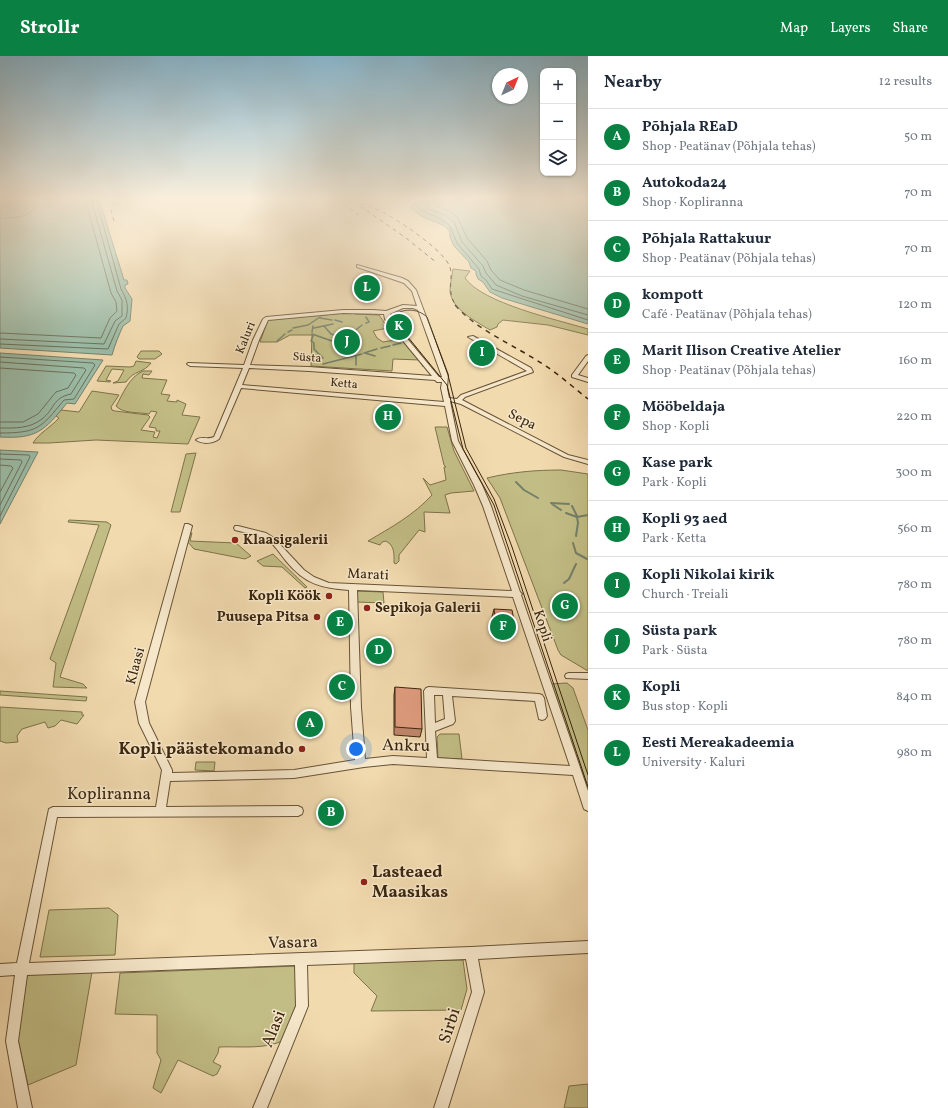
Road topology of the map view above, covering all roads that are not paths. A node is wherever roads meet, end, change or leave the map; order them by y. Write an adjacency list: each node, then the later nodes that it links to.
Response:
1 (359, 266): 2 (street, Kopli)
2 (417, 298): 3 (street); 4 (street, Kopli)
3 (410, 307): 4 (street); 5 (street)
4 (421, 309): 11 (street, Kopli)
5 (387, 313): 9 (street, Kaluri); 10 (street, Kopli)
6 (471, 337): 15 (street)
7 (588, 357): 12 (street)
8 (190, 364): 9 (street, Süsta)
9 (248, 365): 10 (street, Süsta); 13 (street, Kaluri)
10 (437, 378): 11 (street, Süsta); 14 (street, Kopli)
11 (445, 379): 14 (street, Kopli)
12 (588, 380)
13 (238, 386): 16 (street, Ketta); 17 (street, Kaluri)
14 (444, 388): 16 (street, Kopli)
15 (459, 400): 16 (street, Sepa); 18 (street, Sepa)
16 (447, 401): 22 (street, Kopli)
17 (199, 440)
18 (588, 462)
19 (188, 526): 31 (street, Klaasi)
20 (238, 528): 21 (street, Marati)
21 (353, 588): 22 (street, Marati); 29 (street)
22 (518, 594): 30 (street, Kopli)
23 (569, 676): 24 (street)
24 (588, 676)
25 (447, 692): 26 (street); 27 (street); 27 (street)
26 (542, 716)
27 (431, 728): 28 (street)
28 (432, 762): 29 (street, Ankru); 30 (street, Ankru)
29 (360, 764): 31 (street, Ankru)
30 (576, 771): 32 (street, Kopli)
31 (165, 778): 34 (street, Klaasi)
32 (588, 806)
33 (298, 811): 34 (street, Kopliranna)
34 (160, 812): 38 (street, Kopliranna)
35 (588, 947): 36 (street, Vasara)
36 (471, 953): 37 (street, Vasara); 42 (street, Sirbi)
37 (301, 959): 38 (street, Vasara); 41 (street, Alasi)
38 (22, 969): 39 (street, Vasara); 40 (street, Kopliranna)
39 (0, 970)
40 (25, 1108)
41 (260, 1108)
42 (441, 1108)

